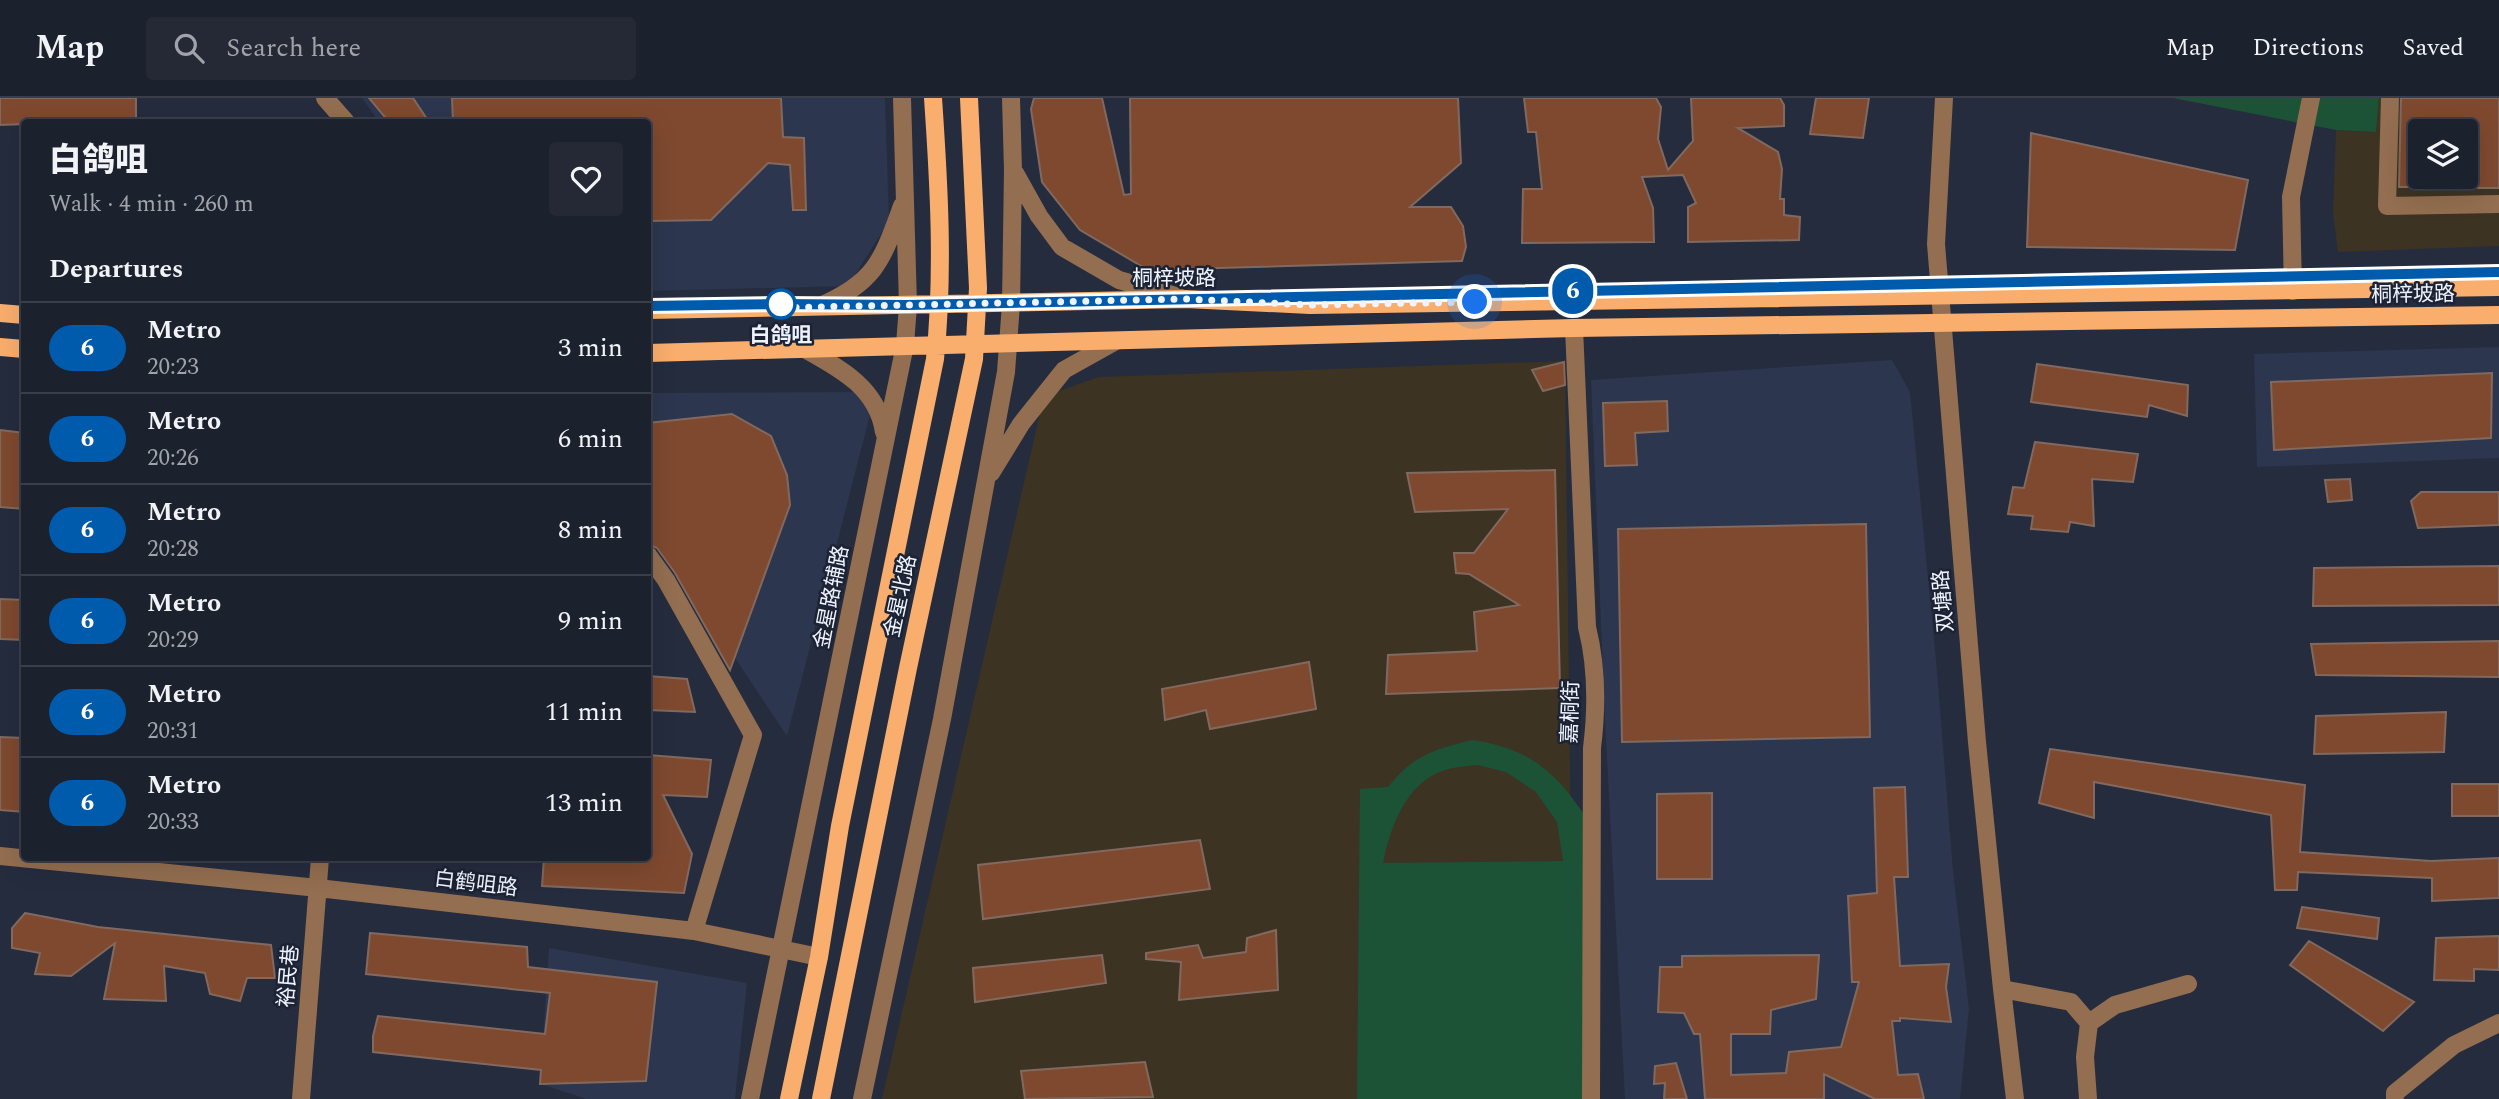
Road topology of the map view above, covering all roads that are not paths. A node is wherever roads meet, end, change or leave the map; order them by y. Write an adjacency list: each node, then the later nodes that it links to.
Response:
1 (325, 98): 9 (street)
2 (902, 98): 11 (street, 金星路辅路)
3 (933, 98): 17 (main road, 金星北路)
4 (970, 98): 18 (main road, 金星北路)
5 (1011, 98): 10 (street)
6 (1944, 98): 15 (street, 双塘路)
7 (2311, 98): 14 (street)
8 (2390, 98): 12 (street)
9 (343, 119)
10 (1013, 170): 16 (street); 19 (street)
11 (906, 196): 20 (street, 金星路辅路); 21 (street)
12 (2499, 204)
13 (2499, 288): 14 (main road, 桐梓坡路)
14 (2293, 291): 15 (main road, 桐梓坡路)
15 (1941, 296): 16 (main road, 桐梓坡路); 26 (street, 双塘路)
16 (1186, 299): 19 (main road, 桐梓坡路)
17 (940, 304): 18 (main road, 桐梓坡路); 20 (main road, 桐梓坡路); 32 (main road, 金星北路)
18 (978, 304): 19 (main road, 桐梓坡路); 29 (main road, 金星北路)
19 (1011, 304): 30 (street)
20 (908, 305): 21 (main road, 桐梓坡路); 31 (street, 金星路辅路)
21 (819, 307): 22 (main road, 桐梓坡路)
22 (651, 310)
23 (0, 313): 24 (main road)
24 (21, 315)
25 (2499, 316): 26 (main road, 桐梓坡路)
26 (1943, 323): 27 (main road, 桐梓坡路); 49 (street, 双塘路)
27 (1574, 328): 28 (main road, 桐梓坡路); 57 (street, 嘉桐街)
28 (1116, 341): 30 (main road, 桐梓坡路); 38 (street)
29 (975, 344): 30 (main road, 桐梓坡路); 32 (main road, 桐梓坡路); 55 (main road, 金星北路)
30 (1009, 344): 38 (street)
31 (905, 345): 32 (main road, 桐梓坡路); 34 (main road, 桐梓坡路); 37 (street, 金星路辅路)
32 (937, 345): 47 (main road, 金星北路)
33 (0, 347): 35 (main road)
34 (803, 348): 36 (main road, 桐梓坡路); 37 (street)
35 (21, 349)
36 (651, 353)
37 (885, 442): 46 (street, 金星路辅路)
38 (986, 482): 56 (street)
39 (651, 559): 45 (street)
40 (0, 856): 41 (street, 白鹤咀路)
41 (21, 858)
42 (50, 861): 44 (street, 白鹤咀路)
43 (320, 861): 44 (street, 裕民巷)
44 (318, 888): 45 (street, 白鹤咀路); 52 (street, 裕民巷)
45 (694, 931): 46 (street, 白鹤咀路)
46 (782, 950): 47 (street, 白鹤咀路); 53 (street, 金星路辅路)
47 (819, 957): 54 (main road, 金星北路)
48 (2188, 984): 50 (street)
49 (2002, 989): 50 (street); 58 (street, 双塘路)
50 (2089, 1023): 59 (street)
51 (2499, 1023): 60 (street)
52 (301, 1099)
53 (750, 1099)
54 (789, 1099)
55 (821, 1099)
56 (862, 1099)
57 (1591, 1099)
58 (2015, 1099)
59 (2088, 1099)
60 (2395, 1099)

